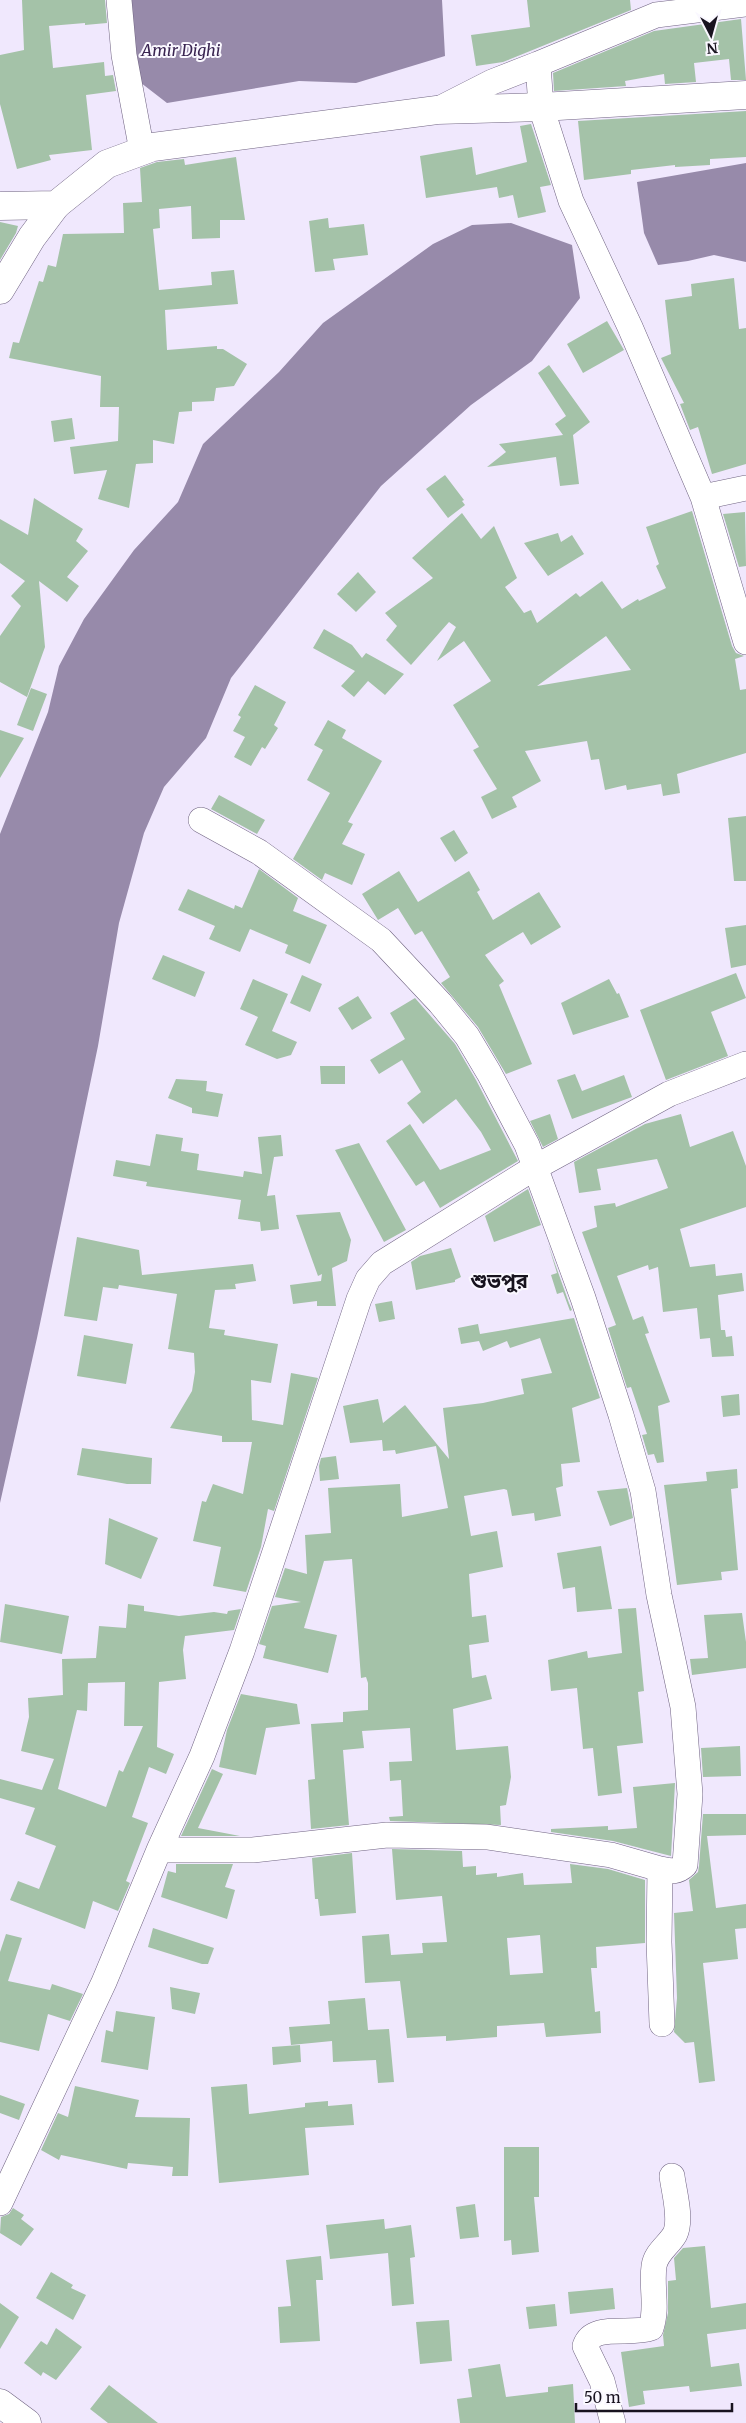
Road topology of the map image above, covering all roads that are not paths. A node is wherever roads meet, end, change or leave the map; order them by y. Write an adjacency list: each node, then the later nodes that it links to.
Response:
1 (119, 0): 8 (street)
2 (746, 4): 3 (street)
3 (655, 8): 4 (street)
4 (538, 64): 6 (street); 7 (street)
5 (746, 95): 6 (main road)
6 (541, 107): 7 (main road); 13 (street)
7 (437, 110): 8 (main road)
8 (142, 151): 9 (main road)
9 (56, 205): 10 (main road); 11 (main road)
10 (0, 206)
11 (0, 290)
12 (746, 488): 13 (street)
13 (703, 497): 14 (street)
14 (746, 642)
15 (201, 820): 17 (street)
16 (746, 1064): 17 (street)
17 (534, 1168): 18 (street); 19 (street)
18 (159, 1850): 19 (street); 22 (street)
19 (660, 1869): 20 (street)
20 (662, 2024)
21 (672, 2176): 25 (street)
22 (0, 2203)
23 (0, 2403): 24 (main road)
24 (27, 2423)
25 (613, 2423)

